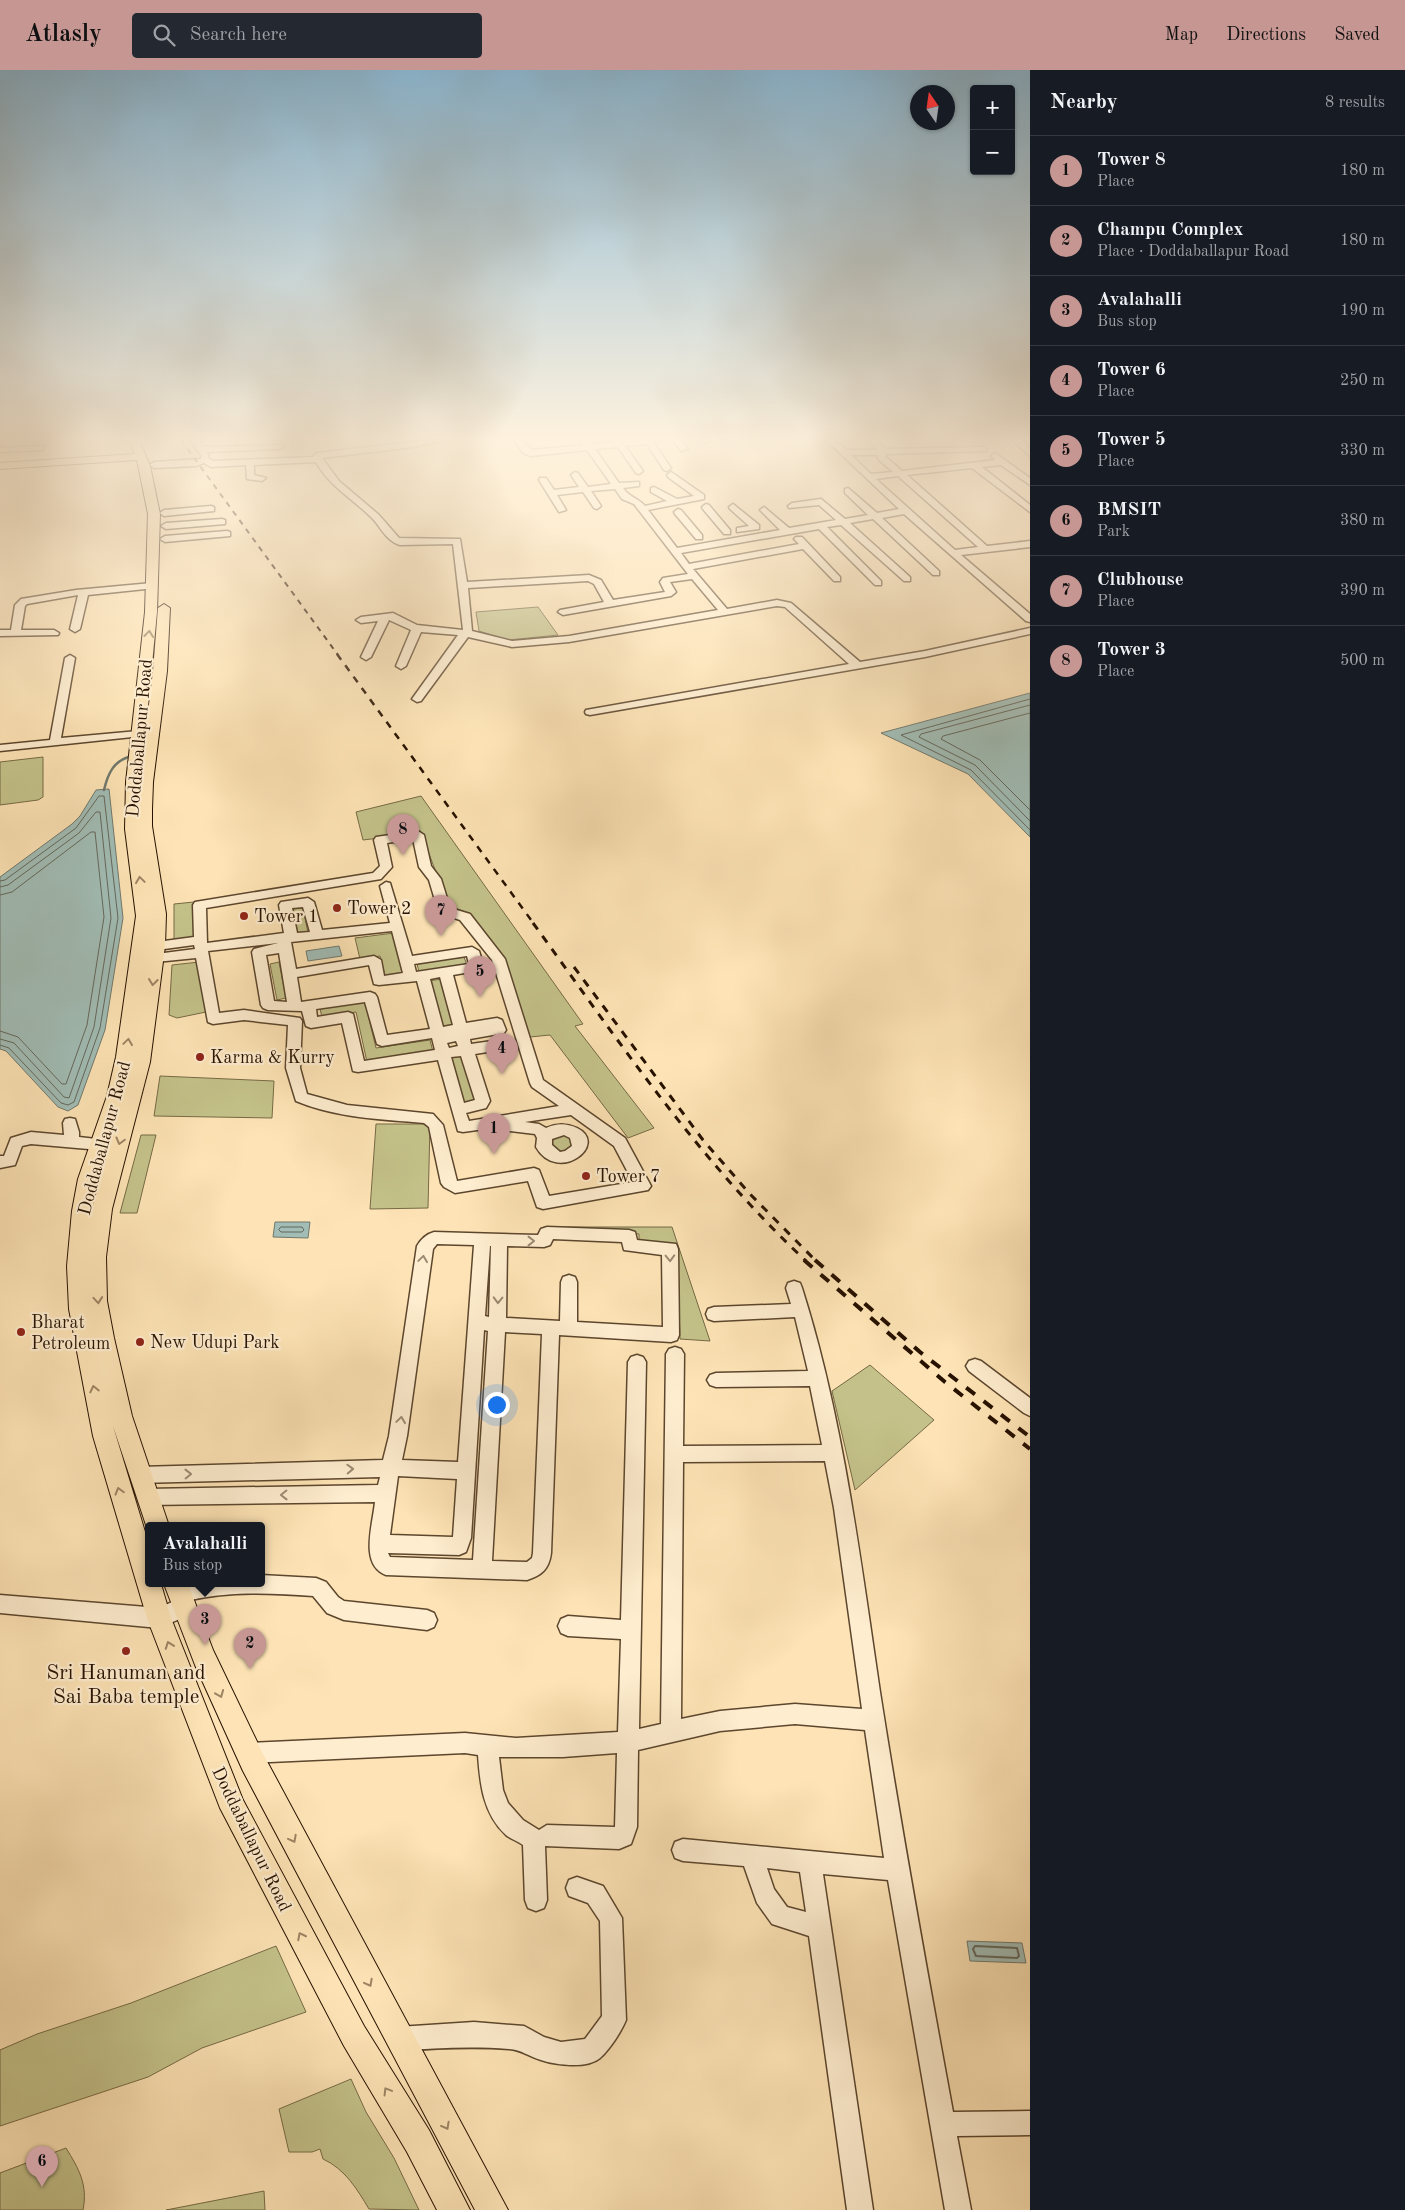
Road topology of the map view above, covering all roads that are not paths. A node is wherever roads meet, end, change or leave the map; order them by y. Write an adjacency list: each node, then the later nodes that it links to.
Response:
1 (153, 540): 25 (main road, Doddaballapur Road)
2 (164, 540): 28 (main road, Doddaballapur Road)
3 (394, 540): 24 (street)
4 (681, 540): 12 (street)
5 (737, 540): 16 (street)
6 (798, 540): 14 (street)
7 (831, 540): 23 (street)
8 (865, 540): 21 (street)
9 (900, 540): 19 (street)
10 (938, 540): 17 (street)
11 (975, 540): 15 (street)
12 (667, 542): 16 (street)
13 (1030, 544): 15 (street)
14 (805, 546): 18 (street); 22 (street)
15 (985, 549): 17 (street)
16 (674, 551): 18 (street)
17 (952, 552): 32 (street)
18 (687, 567): 20 (street)
19 (936, 573)
20 (695, 576): 27 (street); 30 (street)
21 (908, 578)
22 (837, 579)
23 (878, 583)
24 (463, 585): 27 (street); 40 (street)
25 (152, 586): 26 (street); 28 (main road, Doddaballapur Road)
26 (84, 592): 35 (street); 38 (street)
27 (610, 604): 29 (street)
28 (157, 612): 47 (main road, Doddaballapur Road, one-way to 28); 50 (main road, Doddaballapur Road)
29 (564, 612)
30 (725, 612): 40 (street); 44 (street)
31 (385, 617): 33 (street); 34 (street); 41 (street)
32 (1030, 619)
33 (361, 620)
34 (417, 628): 40 (street); 43 (street)
35 (75, 629)
36 (1030, 631): 44 (street)
37 (0, 633): 38 (street)
38 (15, 633): 39 (street)
39 (54, 633)
40 (466, 633): 45 (street)
41 (366, 657)
42 (70, 658): 48 (street)
43 (401, 666)
44 (858, 666): 46 (street)
45 (417, 699)
46 (590, 712)
47 (138, 734): 48 (street); 50 (main road, Doddaballapur Road)
48 (55, 742): 49 (street)
49 (0, 748)
50 (143, 756): 56 (main road, Doddaballapur Road); 70 (main road, Doddaballapur Road, one-way to 50)
51 (386, 886): 52 (street)
52 (396, 926): 53 (street); 57 (street)
53 (317, 936): 54 (street); 54 (street)
54 (286, 941): 55 (street); 59 (street); 61 (street)
55 (201, 947): 56 (street); 66 (street); 66 (street)
56 (157, 952): 90 (main road, Doddaballapur Road, one-way to 90)
57 (407, 961): 58 (street); 60 (street)
58 (445, 972): 60 (street); 62 (street)
59 (290, 974): 60 (street); 61 (street)
60 (417, 976): 63 (street)
61 (301, 1006): 63 (street); 63 (street)
62 (463, 1038): 63 (street); 63 (street); 64 (street); 65 (street)
63 (440, 1042): 65 (street)
64 (506, 1044)
65 (458, 1109): 68 (street)
66 (578, 1112): 68 (street); 68 (street)
67 (70, 1123): 69 (street)
68 (463, 1126)
69 (70, 1142): 70 (street); 71 (street)
70 (100, 1144): 96 (main road, Doddaballapur Road, one-way to 70)
71 (0, 1162)
72 (491, 1240): 77 (street); 78 (street, one-way to 78); 79 (street, one-way to 79); 88 (street, one-way to 72)
73 (569, 1282): 79 (street)
74 (794, 1288): 75 (street)
75 (802, 1310): 76 (street); 83 (street)
76 (714, 1314)
77 (478, 1323): 78 (street); 89 (street)
78 (497, 1324): 79 (street); 95 (street)
79 (559, 1328): 95 (street)
80 (675, 1354): 87 (street)
81 (637, 1362): 105 (street)
82 (974, 1366): 85 (street)
83 (818, 1378): 84 (street); 86 (street)
84 (716, 1380)
85 (1030, 1408)
86 (833, 1453): 87 (street); 106 (street)
87 (674, 1454): 107 (street)
88 (391, 1468): 89 (street); 90 (street, one-way to 88); 91 (street)
89 (467, 1472): 94 (street)
90 (139, 1475): 92 (main road, Doddaballapur Road)
91 (385, 1493): 92 (street, one-way to 92); 94 (street)
92 (147, 1497): 93 (main road, Doddaballapur Road)
93 (155, 1522)
94 (380, 1544): 95 (street)
95 (482, 1570)
96 (145, 1572)
97 (265, 1586): 103 (street)
98 (150, 1587): 102 (main road, Doddaballapur Road, one-way to 98)
99 (205, 1587): 100 (street)
100 (180, 1595): 102 (street); 110 (main road, Doddaballapur Road, one-way to 110)
101 (0, 1604): 102 (street)
102 (159, 1618): 122 (main road, Doddaballapur Road, one-way to 102)
103 (426, 1620)
104 (568, 1626): 105 (street)
105 (632, 1630): 108 (street)
106 (875, 1720): 107 (street); 115 (street)
107 (671, 1731): 108 (street)
108 (628, 1742): 109 (street); 111 (street)
109 (487, 1745): 110 (street); 117 (street)
110 (248, 1753): 119 (main road, Doddaballapur Road, one-way to 119)
111 (546, 1836)
112 (683, 1850): 113 (street)
113 (752, 1856): 114 (street); 118 (street)
114 (810, 1861): 115 (street); 118 (street)
115 (899, 1870): 121 (street)
116 (577, 1888): 119 (street)
117 (536, 1900)
118 (820, 1927): 124 (street)
119 (398, 2039): 123 (main road, Doddaballapur Road, one-way to 123)
120 (1030, 2123): 121 (street)
121 (942, 2124): 125 (street)
122 (454, 2210)
123 (492, 2210)
124 (860, 2210)
125 (958, 2210)

